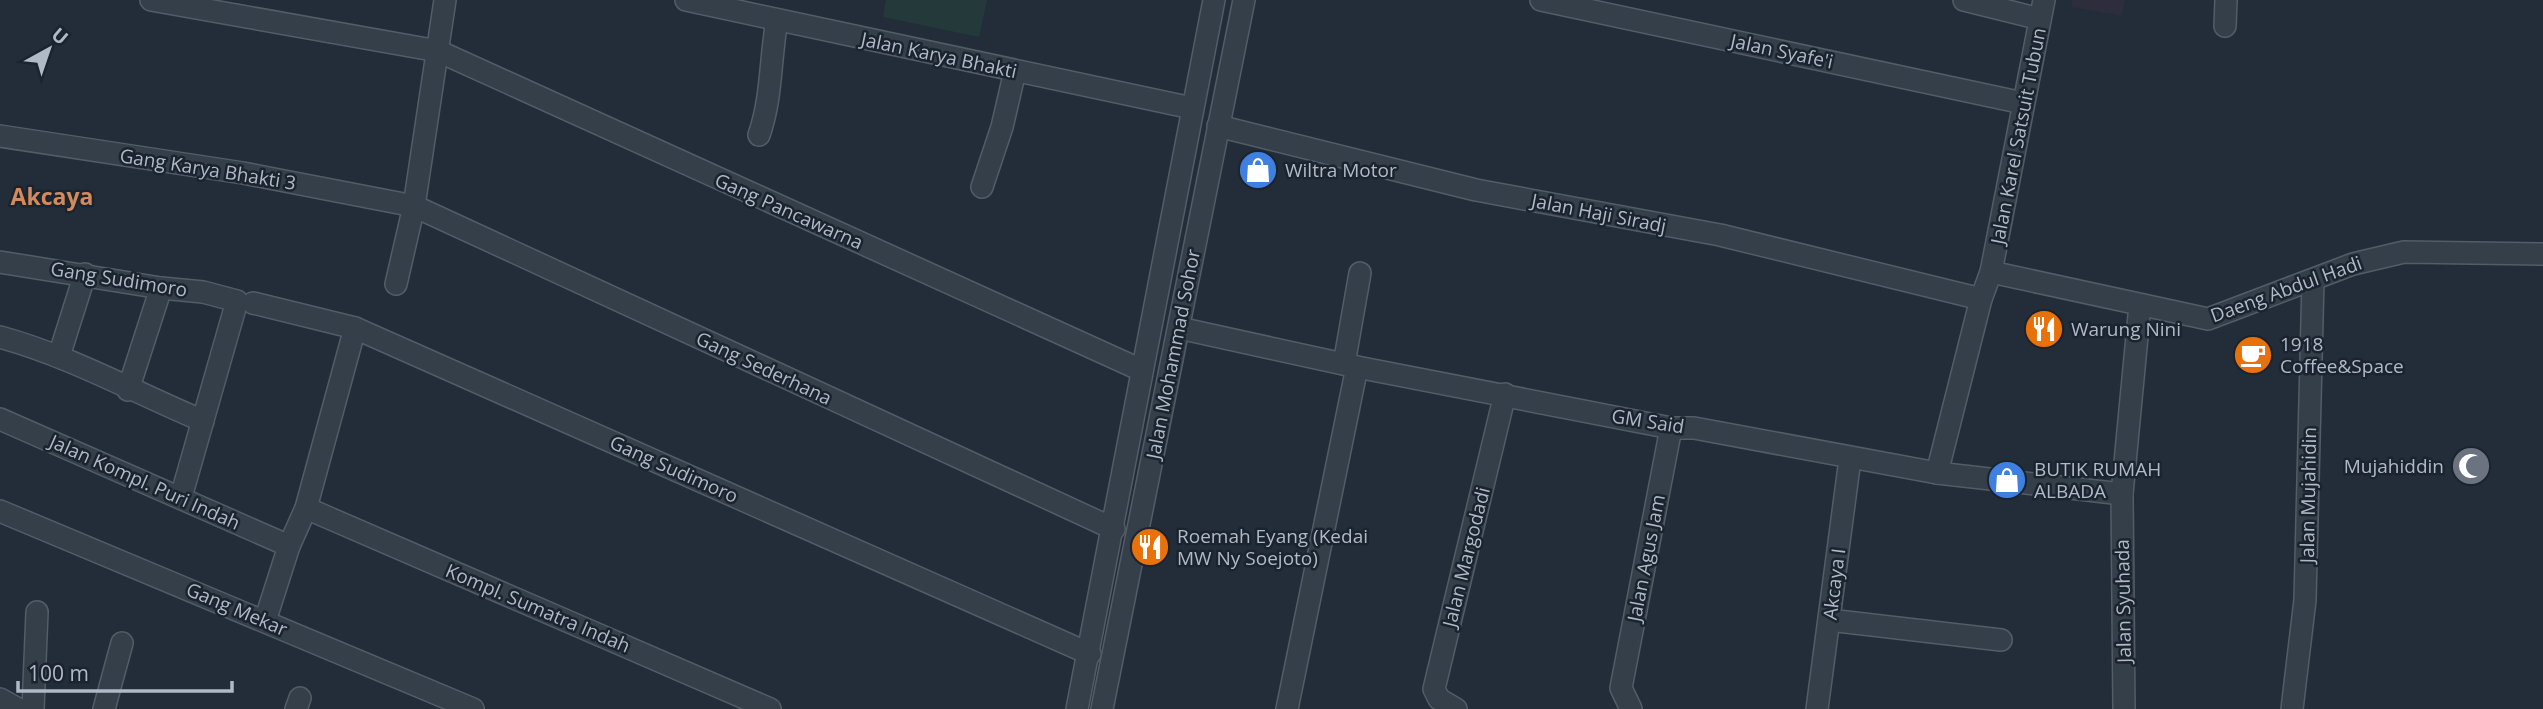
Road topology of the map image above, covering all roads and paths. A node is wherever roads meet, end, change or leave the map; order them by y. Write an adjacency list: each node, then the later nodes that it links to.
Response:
1 (151, 0): 13 (street, Gang Pancawarna)
2 (445, 0): 13 (street)
3 (686, 0): 9 (street, Jalan Karya Bhakti)
4 (1214, 0): 16 (street, Jalan Mohammad Sohor)
5 (1244, 0): 17 (street, Jalan Mohammad Sohor)
6 (1541, 0): 15 (street, Jalan Syafe'i)
7 (1964, 0): 10 (street)
8 (2226, 0): 12 (street)
9 (744, 6): 11 (street, Jalan Karya Bhakti)
10 (2042, 9): 15 (street, Jalan Karel Satsuit Tubun)
11 (777, 20): 14 (street, Jalan Karya Bhakti); 18 (street)
12 (2225, 26)
13 (438, 51): 21 (street); 40 (street, Gang Pancawarna)
14 (1015, 71): 16 (street, Jalan Karya Bhakti); 20 (street)
15 (2023, 103): 27 (street, Jalan Karel Satsuit Tubun)
16 (1192, 108): 22 (street, Jalan Mohammad Sohor)
17 (1218, 126): 23 (street, Jalan Mohammad Sohor); 32 (street, Jalan Haji Siradj)
18 (759, 135)
19 (0, 136): 21 (street, Gang Karya Bhakti 3)
20 (982, 187)
21 (414, 206): 30 (street); 52 (street, Gang Sederhana)
22 (1168, 231): 23 (street); 40 (street, Jalan Mohammad Sohor)
23 (1197, 232): 36 (street, Jalan Mohammad Sohor)
24 (2543, 254): 29 (street, Daeng Abdul Hadi)
25 (0, 261): 28 (street, Gang Sudimoro)
26 (1360, 272): 39 (street)
27 (1991, 272): 32 (street, Jalan Karel Satsuit Tubun); 34 (street, Daeng Abdul Hadi)
28 (85, 274): 31 (street, Gang Sudimoro); 38 (street)
29 (2313, 280): 34 (street, Daeng Abdul Hadi); 74 (street, Jalan Mujahidin)
30 (396, 284)
31 (161, 288): 33 (street, Gang Sudimoro); 41 (street)
32 (1981, 299): 47 (street, Jalan Karel Satsuit Tubun)
33 (245, 302): 35 (street, Gang Sudimoro); 44 (street)
34 (2140, 305): 48 (street, Jalan Syuhada)
35 (355, 328): 50 (street); 59 (street, Gang Sudimoro)
36 (1179, 328): 39 (street, GM Said); 67 (street, Jalan Mohammad Sohor)
37 (0, 337): 38 (street)
38 (59, 356): 41 (street)
39 (1351, 366): 42 (street, GM Said); 68 (street)
40 (1141, 370): 52 (street, Jalan Mohammad Sohor)
41 (128, 390): 44 (street)
42 (1505, 394): 45 (street, GM Said); 69 (street, Jalan Margodadi)
43 (0, 419): 49 (street, Jalan Kompl. Puri Indah)
44 (203, 421): 49 (street)
45 (1671, 428): 46 (street, GM Said); 70 (street, Jalan Agus Jam)
46 (1850, 459): 47 (street, GM Said); 55 (street, Akcaya I)
47 (1937, 472): 48 (street, GM Said)
48 (2122, 494): 72 (street, Jalan Syuhada)
49 (181, 497): 53 (street, Jalan Kompl. Puri Indah)
50 (306, 508): 53 (street); 65 (street, Kompl. Sumatra Indah)
51 (0, 510): 56 (street, Gang Mekar)
52 (1114, 529): 59 (street, Jalan Mohammad Sohor)
53 (289, 546): 56 (street)
54 (37, 612): 62 (street)
55 (1829, 620): 57 (street); 71 (street, Akcaya I)
56 (265, 621): 64 (street, Gang Mekar)
57 (2001, 640)
58 (122, 643): 63 (street)
59 (1090, 654): 66 (street, Jalan Mohammad Sohor)
60 (0, 699): 61 (street)
61 (18, 709)
62 (33, 709)
63 (104, 709)
64 (473, 709)
65 (770, 709)
66 (1077, 709)
67 (1102, 709)
68 (1287, 709)
69 (1456, 709)
70 (1630, 709)
71 (1817, 709)
72 (2124, 709): 73 (street)
73 (2130, 709)
74 (2292, 709)

